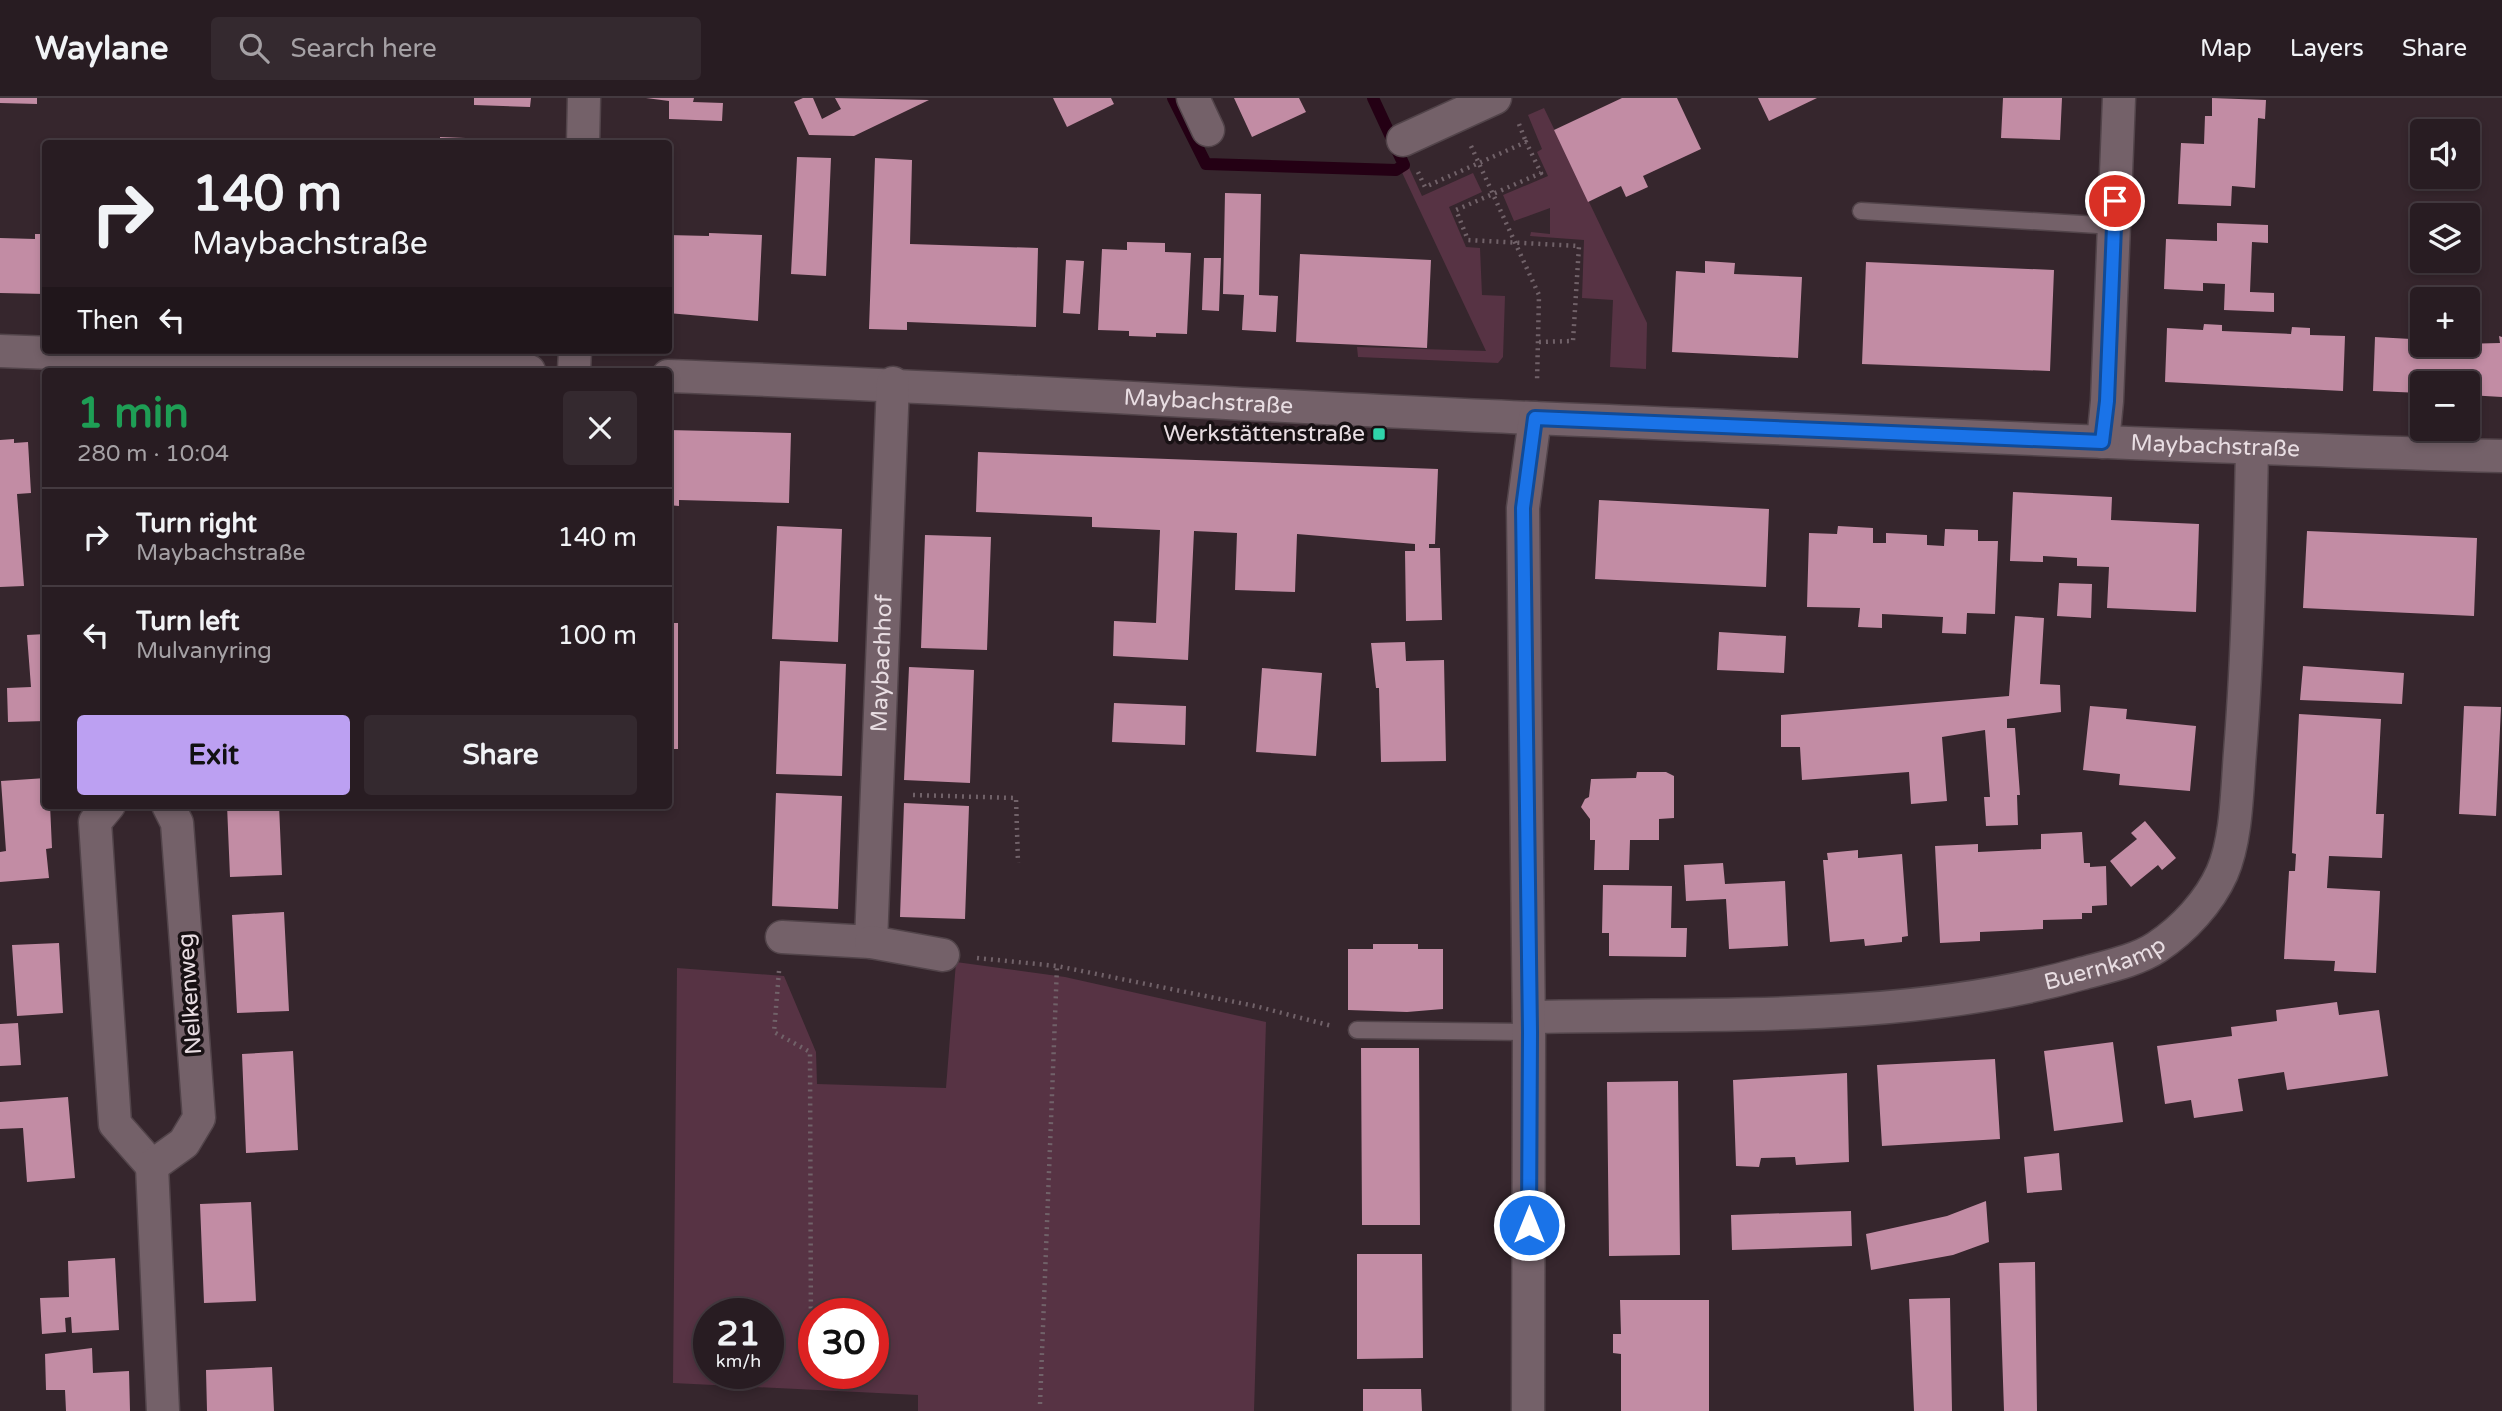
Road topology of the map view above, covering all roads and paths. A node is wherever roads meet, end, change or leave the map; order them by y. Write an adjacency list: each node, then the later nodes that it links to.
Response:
1 (584, 98): 7 (street)
2 (1193, 98): 6 (street)
3 (1494, 98): 8 (street)
4 (2119, 98): 14 (street)
5 (1518, 122): 9 (path)
6 (1208, 130)
7 (583, 140)
8 (1404, 140): 11 (path)
9 (1526, 142): 11 (path); 12 (path)
10 (1473, 150): 11 (path)
11 (1479, 164): 12 (path)
12 (1493, 195): 15 (path); 15 (path)
13 (1861, 211): 14 (lane)
14 (2115, 226): 22 (street)
15 (1515, 243): 15 (path)
16 (0, 351): 17 (street)
17 (101, 363): 18 (street)
18 (368, 368)
19 (672, 376): 20 (street, Maybachstraße)
20 (893, 383): 21 (street, Maybachstraße); 25 (street, Maybachhof)
21 (1535, 418): 22 (street, Maybachstraße); 33 (street)
22 (2102, 442): 23 (street, Maybachstraße)
23 (2252, 449): 24 (street, Maybachstraße); 33 (street, Buernkamp)
24 (2502, 456)
25 (877, 794): 28 (path); 30 (street, Maybachhof)
26 (105, 809): 35 (street)
27 (169, 809): 35 (street, Nelkenweg)
28 (1018, 863)
29 (782, 937): 30 (street); 36 (path)
30 (871, 942): 31 (street)
31 (943, 955): 32 (path)
32 (1057, 966): 34 (path); 37 (path)
33 (1529, 1024): 34 (lane); 39 (street)
34 (1357, 1030)
35 (152, 1166): 38 (street)
36 (811, 1298)
37 (1040, 1404)
38 (163, 1411)
39 (1528, 1411)

